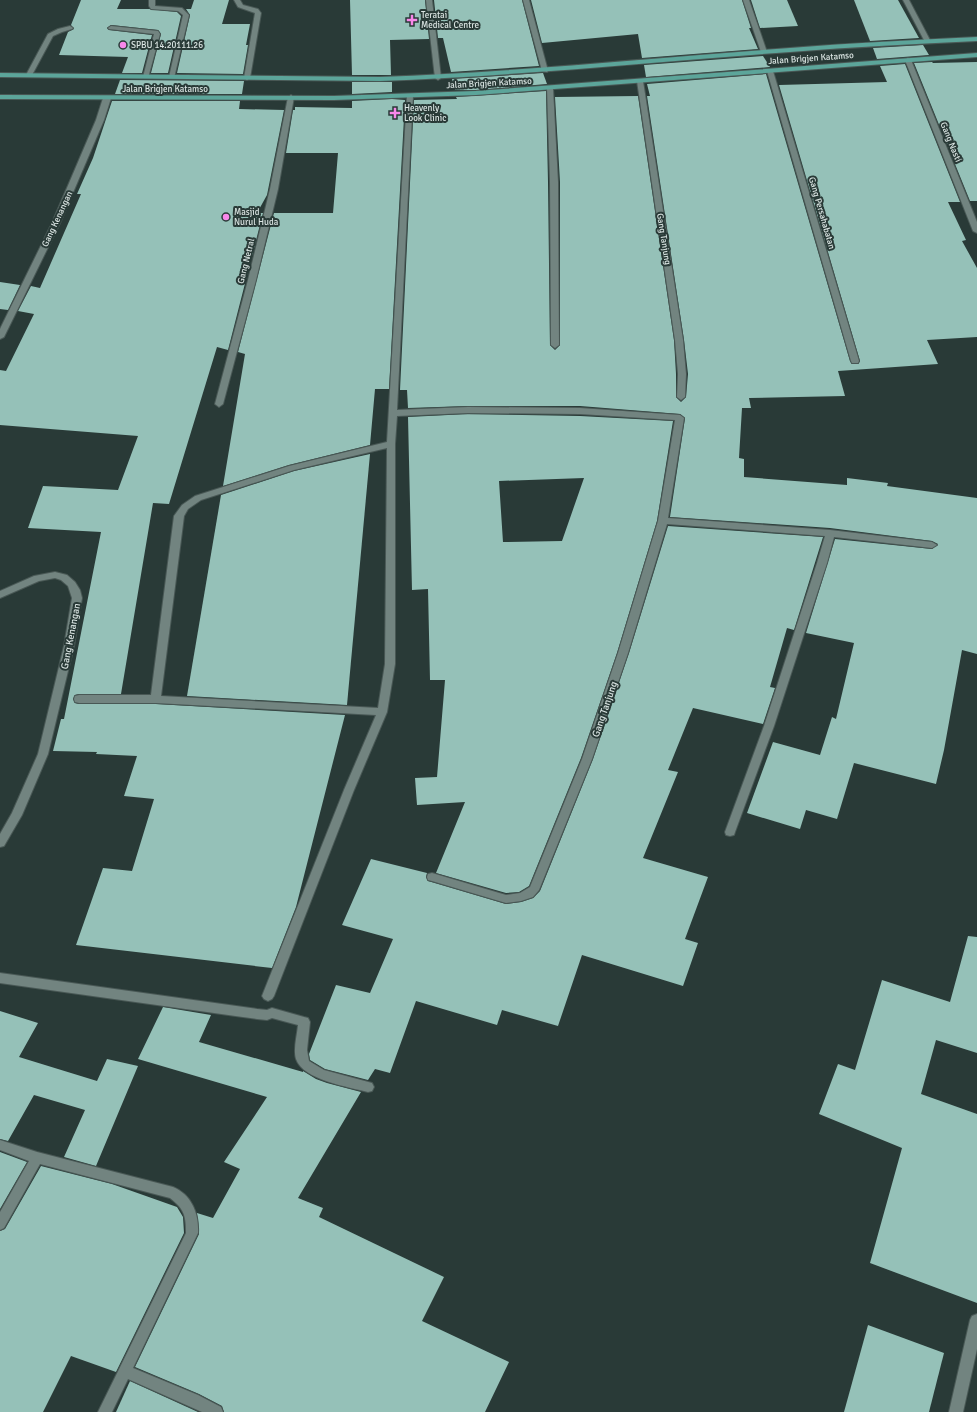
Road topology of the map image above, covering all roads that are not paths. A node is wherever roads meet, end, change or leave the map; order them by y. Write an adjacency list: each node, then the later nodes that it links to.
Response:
1 (152, 0): 19 (street)
2 (237, 0): 20 (street)
3 (429, 0): 21 (street)
4 (526, 0): 14 (street)
5 (746, 0): 11 (street)
6 (906, 0): 10 (street)
7 (70, 28): 17 (street)
8 (111, 28): 18 (street)
9 (977, 39): 10 (main road, Jalan Brigjen Katamso)
10 (928, 42): 11 (main road, Jalan Brigjen Katamso)
11 (764, 52): 14 (main road, Jalan Brigjen Katamso)
12 (977, 55): 13 (main road, Jalan Brigjen Katamso)
13 (908, 60): 15 (main road, Jalan Brigjen Katamso); 28 (street, Gang Nasti)
14 (545, 71): 21 (main road, Jalan Brigjen Katamso)
15 (770, 71): 22 (main road, Jalan Brigjen Katamso); 31 (street, Gang Persahabatan)
16 (0, 75): 17 (main road, Jalan Brigjen Katamso)
17 (29, 75): 18 (main road, Jalan Brigjen Katamso)
18 (146, 77): 19 (main road, Jalan Brigjen Katamso)
19 (172, 77): 20 (main road, Jalan Brigjen Katamso)
20 (247, 78): 21 (main road, Jalan Brigjen Katamso)
21 (438, 78)
22 (640, 81): 23 (main road, Jalan Brigjen Katamso); 32 (street, Gang Tanjung)
23 (550, 88): 24 (main road, Jalan Brigjen Katamso); 30 (street)
24 (410, 96): 26 (main road, Jalan Brigjen Katamso); 34 (street)
25 (0, 97): 27 (main road, Jalan Brigjen Katamso)
26 (291, 97): 27 (main road, Jalan Brigjen Katamso); 33 (street, Gang Netral)
27 (107, 98): 29 (street, Gang Kenangan)
28 (977, 232)
29 (0, 337)
30 (555, 345)
31 (854, 362)
32 (681, 397)
33 (219, 404)
34 (393, 413): 35 (street); 36 (street, Gang Tanjung)
35 (391, 444): 41 (street); 42 (street)
36 (663, 521): 37 (street); 45 (street, Gang Tanjung)
37 (830, 534): 38 (street); 43 (street)
38 (932, 545)
39 (0, 595): 44 (street, Gang Kenangan)
40 (79, 699): 41 (street)
41 (156, 699): 42 (street)
42 (382, 712): 47 (street)
43 (730, 832)
44 (0, 843)
45 (432, 877)
46 (0, 978): 48 (street)
47 (268, 996)
48 (368, 1087)
49 (0, 1145): 50 (street)
50 (37, 1158): 51 (street); 53 (street)
51 (0, 1224)
52 (977, 1320): 56 (street)
53 (124, 1371): 54 (street); 55 (street)
54 (105, 1412)
55 (216, 1412)
56 (956, 1412)

